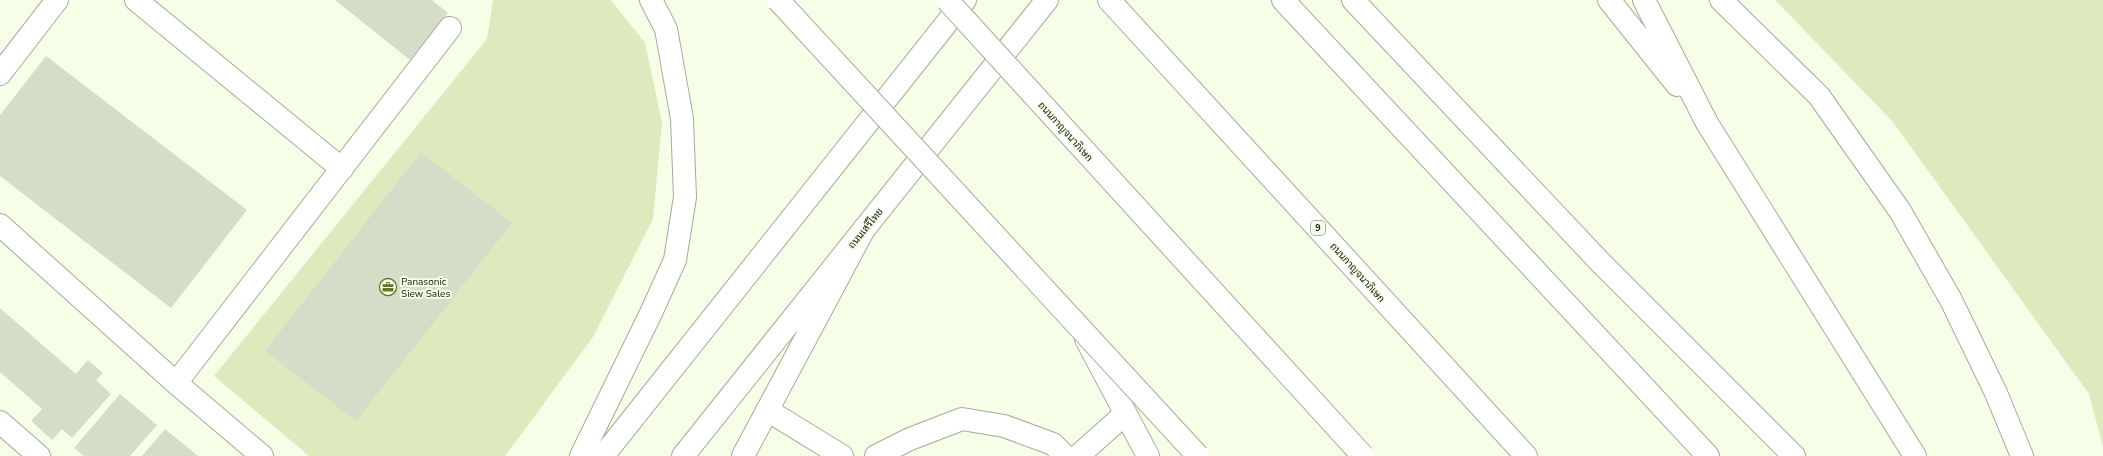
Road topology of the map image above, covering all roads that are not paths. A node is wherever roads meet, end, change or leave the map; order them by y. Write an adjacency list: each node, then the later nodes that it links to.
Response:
1 (57, 0): 15 (main road)
2 (136, 0): 17 (main road)
3 (651, 0): 27 (main road)
4 (778, 0): 20 (main road, bridge)
5 (947, 0): 37 (main road, ถนนกาญจนาภิเษก, bridge)
6 (965, 0): 28 (main road)
7 (1047, 0): 19 (main road, ถนนเสรีไทย)
8 (1110, 0): 38 (main road, ถนนกาญจนาภิเษก / 9)
9 (1283, 0): 39 (main road)
10 (1353, 0): 40 (main road)
11 (1609, 0): 16 (main road)
12 (1644, 0): 16 (main road)
13 (1721, 0): 42 (main road)
14 (450, 28): 17 (main road)
15 (0, 74)
16 (1707, 123): 41 (main road)
17 (342, 169): 21 (main road)
18 (0, 225): 21 (main road)
19 (864, 229): 22 (main road); 29 (main road, ถนนเสรีไทย)
20 (1079, 326): 35 (main road, bridge); 36 (main road, bridge)
21 (176, 383): 26 (main road)
22 (767, 410): 30 (main road); 31 (main road)
23 (1125, 414): 34 (main road)
24 (0, 422): 25 (main road)
25 (38, 456)
26 (262, 456)
27 (581, 456)
28 (603, 456)
29 (683, 456)
30 (743, 456)
31 (842, 456)
32 (876, 456): 33 (main road)
33 (1065, 456)
34 (1078, 456)
35 (1148, 456)
36 (1198, 456)
37 (1363, 456)
38 (1526, 456)
39 (1708, 456)
40 (1794, 456)
41 (1915, 456)
42 (2022, 456)

